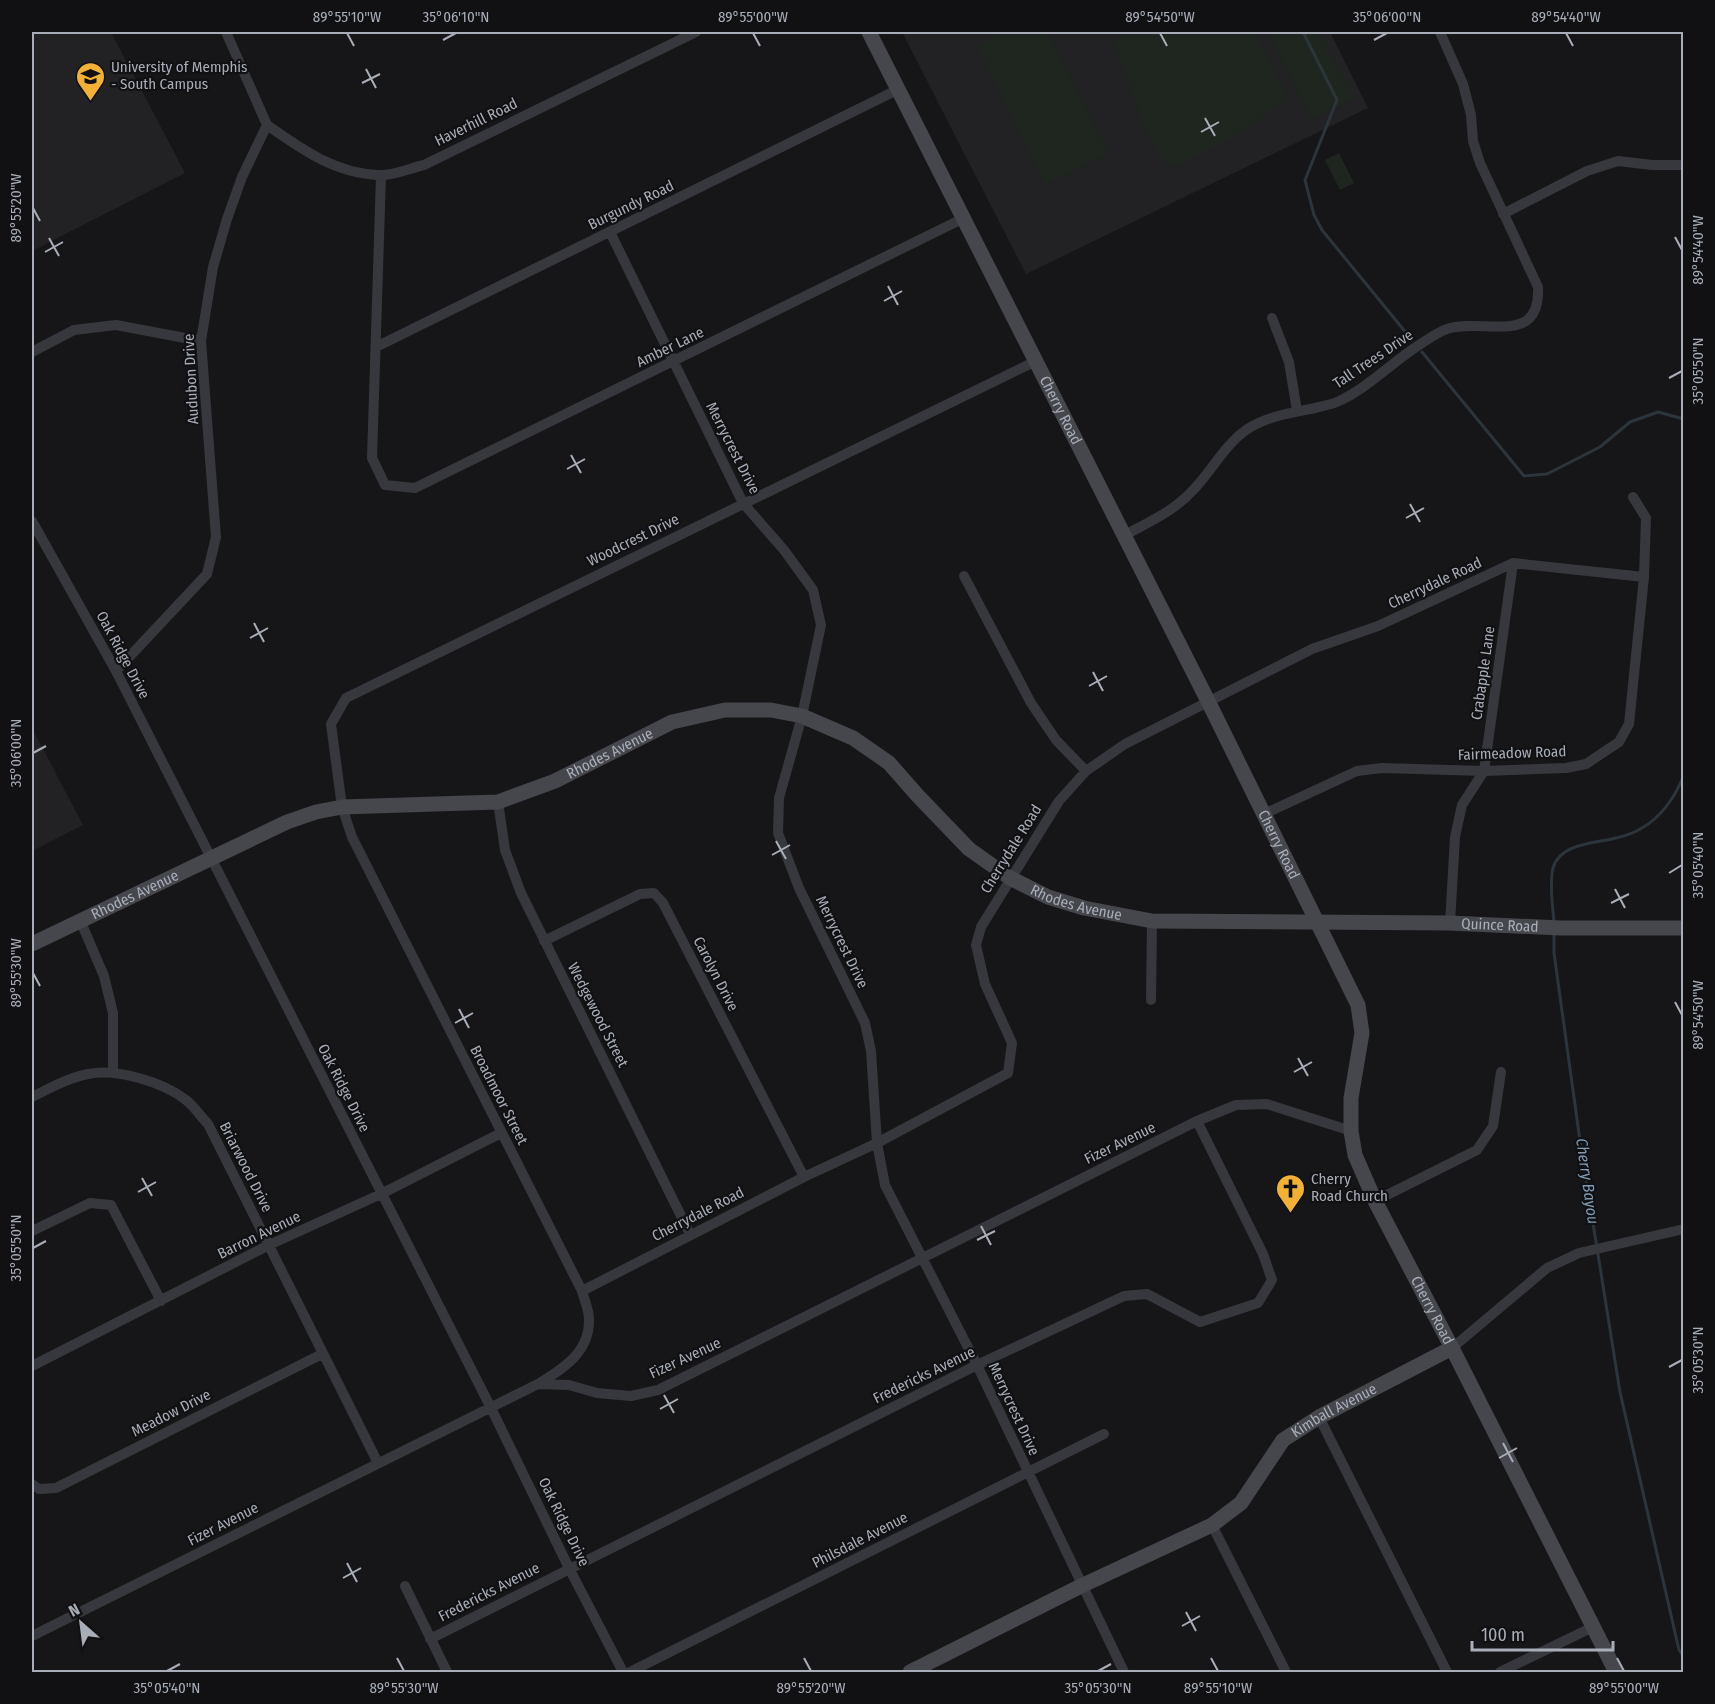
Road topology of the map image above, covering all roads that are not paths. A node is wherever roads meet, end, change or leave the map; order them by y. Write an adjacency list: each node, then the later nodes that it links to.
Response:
1 (226, 32): 6 (street)
2 (696, 32): 8 (street, Haverhill Road)
3 (869, 32): 5 (main road, Cherry Road)
4 (1440, 32): 9 (street)
5 (899, 89): 10 (main road, Cherry Road); 11 (street, Burgundy Road)
6 (267, 125): 8 (street, Haverhill Road); 13 (street, Audubon Drive)
7 (1683, 165): 9 (street)
8 (381, 176): 14 (street)
9 (1503, 214): 18 (street, Tall Trees Drive)
10 (964, 218): 16 (main road, Cherry Road); 17 (street, Amber Lane)
11 (610, 232): 14 (street, Burgundy Road); 17 (street, Merrycrest Drive)
12 (1272, 318): 18 (street)
13 (201, 341): 15 (street); 26 (street, Audubon Drive)
14 (376, 347): 17 (street, Amber Lane)
15 (32, 352)
16 (1036, 361): 20 (street, Woodcrest Drive); 22 (main road, Cherry Road)
17 (673, 362): 20 (street, Merrycrest Drive)
18 (1297, 411): 22 (street, Tall Trees Drive)
19 (1633, 497): 25 (street, Fairmeadow Road)
20 (743, 503): 28 (street, Merrycrest Drive); 32 (street, Woodcrest Drive)
21 (32, 521): 26 (street, Oak Ridge Drive)
22 (1123, 536): 27 (main road, Cherry Road)
23 (1513, 563): 25 (street); 27 (street, Cherrydale Road); 30 (street, Crabapple Lane)
24 (964, 576): 29 (street)
25 (1644, 577): 30 (street, Fairmeadow Road)
26 (116, 671): 34 (street, Oak Ridge Drive)
27 (1208, 701): 29 (street, Cherrydale Road); 33 (main road, Cherry Road)
28 (802, 716): 31 (main road, Rhodes Avenue); 35 (main road, Rhodes Avenue); 50 (street, Merrycrest Drive)
29 (1086, 771): 35 (street, Cherrydale Road)
30 (1484, 771): 33 (street, Fairmeadow Road); 39 (street, Crabapple Lane)
31 (498, 802): 32 (main road, Rhodes Avenue); 41 (street, Wedgewood Street)
32 (342, 807): 34 (main road, Rhodes Avenue); 49 (street, Broadmoor Street)
33 (1264, 814): 38 (main road, Cherry Road)
34 (212, 858): 36 (main road, Rhodes Avenue); 52 (street, Oak Ridge Drive)
35 (1010, 878): 37 (main road, Rhodes Avenue); 50 (street, Cherrydale Road)
36 (80, 920): 42 (main road, Rhodes Avenue); 44 (street)
37 (1152, 921): 38 (main road, Rhodes Avenue); 43 (street)
38 (1317, 922): 39 (main road, Quince Road); 48 (main road, Cherry Road)
39 (1450, 923): 40 (main road, Quince Road)
40 (1683, 928)
41 (544, 941): 51 (street, Carolyn Drive); 56 (street, Wedgewood Street)
42 (32, 944)
43 (1151, 1000)
44 (113, 1072): 46 (street); 57 (street, Briarwood Drive)
45 (1501, 1072): 53 (street)
46 (32, 1097)
47 (1197, 1121): 48 (street, Fizer Avenue); 58 (street, Fizer Avenue); 63 (street, Fredericks Avenue)
48 (1351, 1131): 53 (main road, Cherry Road)
49 (501, 1132): 52 (street, Barron Avenue); 59 (street, Broadmoor Street)
50 (877, 1143): 51 (street, Cherrydale Road); 58 (street, Merrycrest Drive)
51 (804, 1177): 56 (street, Cherrydale Road)
52 (381, 1194): 57 (street, Barron Avenue); 66 (street, Oak Ridge Drive)
53 (1375, 1201): 61 (main road, Cherry Road)
54 (1683, 1229): 61 (street, Kimball Avenue)
55 (32, 1231): 60 (street)
56 (690, 1234): 59 (street, Cherrydale Road)
57 (269, 1245): 60 (street, Barron Avenue); 62 (street, Briarwood Drive)
58 (922, 1258): 63 (street, Merrycrest Drive); 65 (street, Fizer Avenue)
59 (582, 1291): 65 (street, Broadmoor Street)
60 (161, 1301): 64 (street, Barron Avenue)
61 (1452, 1348): 67 (main road, Kimball Avenue); 76 (main road, Cherry Road)
62 (322, 1354): 69 (street, Briarwood Drive); 71 (street, Meadow Drive)
63 (977, 1365): 70 (street, Merrycrest Drive); 73 (street, Fredericks Avenue)
64 (32, 1366)
65 (538, 1384): 66 (street, Fizer Avenue)
66 (490, 1406): 69 (street, Fizer Avenue); 73 (street, Oak Ridge Drive)
67 (1319, 1417): 72 (main road, Kimball Avenue); 85 (street)
68 (1104, 1434): 70 (street, Philsdale Avenue)
69 (378, 1463): 77 (street, Fizer Avenue)
70 (1027, 1473): 75 (street, Merrycrest Drive); 81 (street, Philsdale Avenue)
71 (32, 1484)
72 (1212, 1525): 75 (main road, Kimball Avenue); 84 (street)
73 (569, 1568): 78 (street, Fredericks Avenue); 80 (street, Oak Ridge Drive)
74 (405, 1586): 78 (street)
75 (1081, 1586): 82 (main road, Kimball Avenue); 83 (street, Merrycrest Drive)
76 (1593, 1627): 86 (street); 87 (main road, Cherry Road)
77 (32, 1636)
78 (430, 1639): 79 (street)
79 (447, 1672)
80 (623, 1672)
81 (630, 1672)
82 (910, 1672)
83 (1124, 1672)
84 (1286, 1672)
85 (1447, 1672)
86 (1500, 1672)
87 (1616, 1672)

